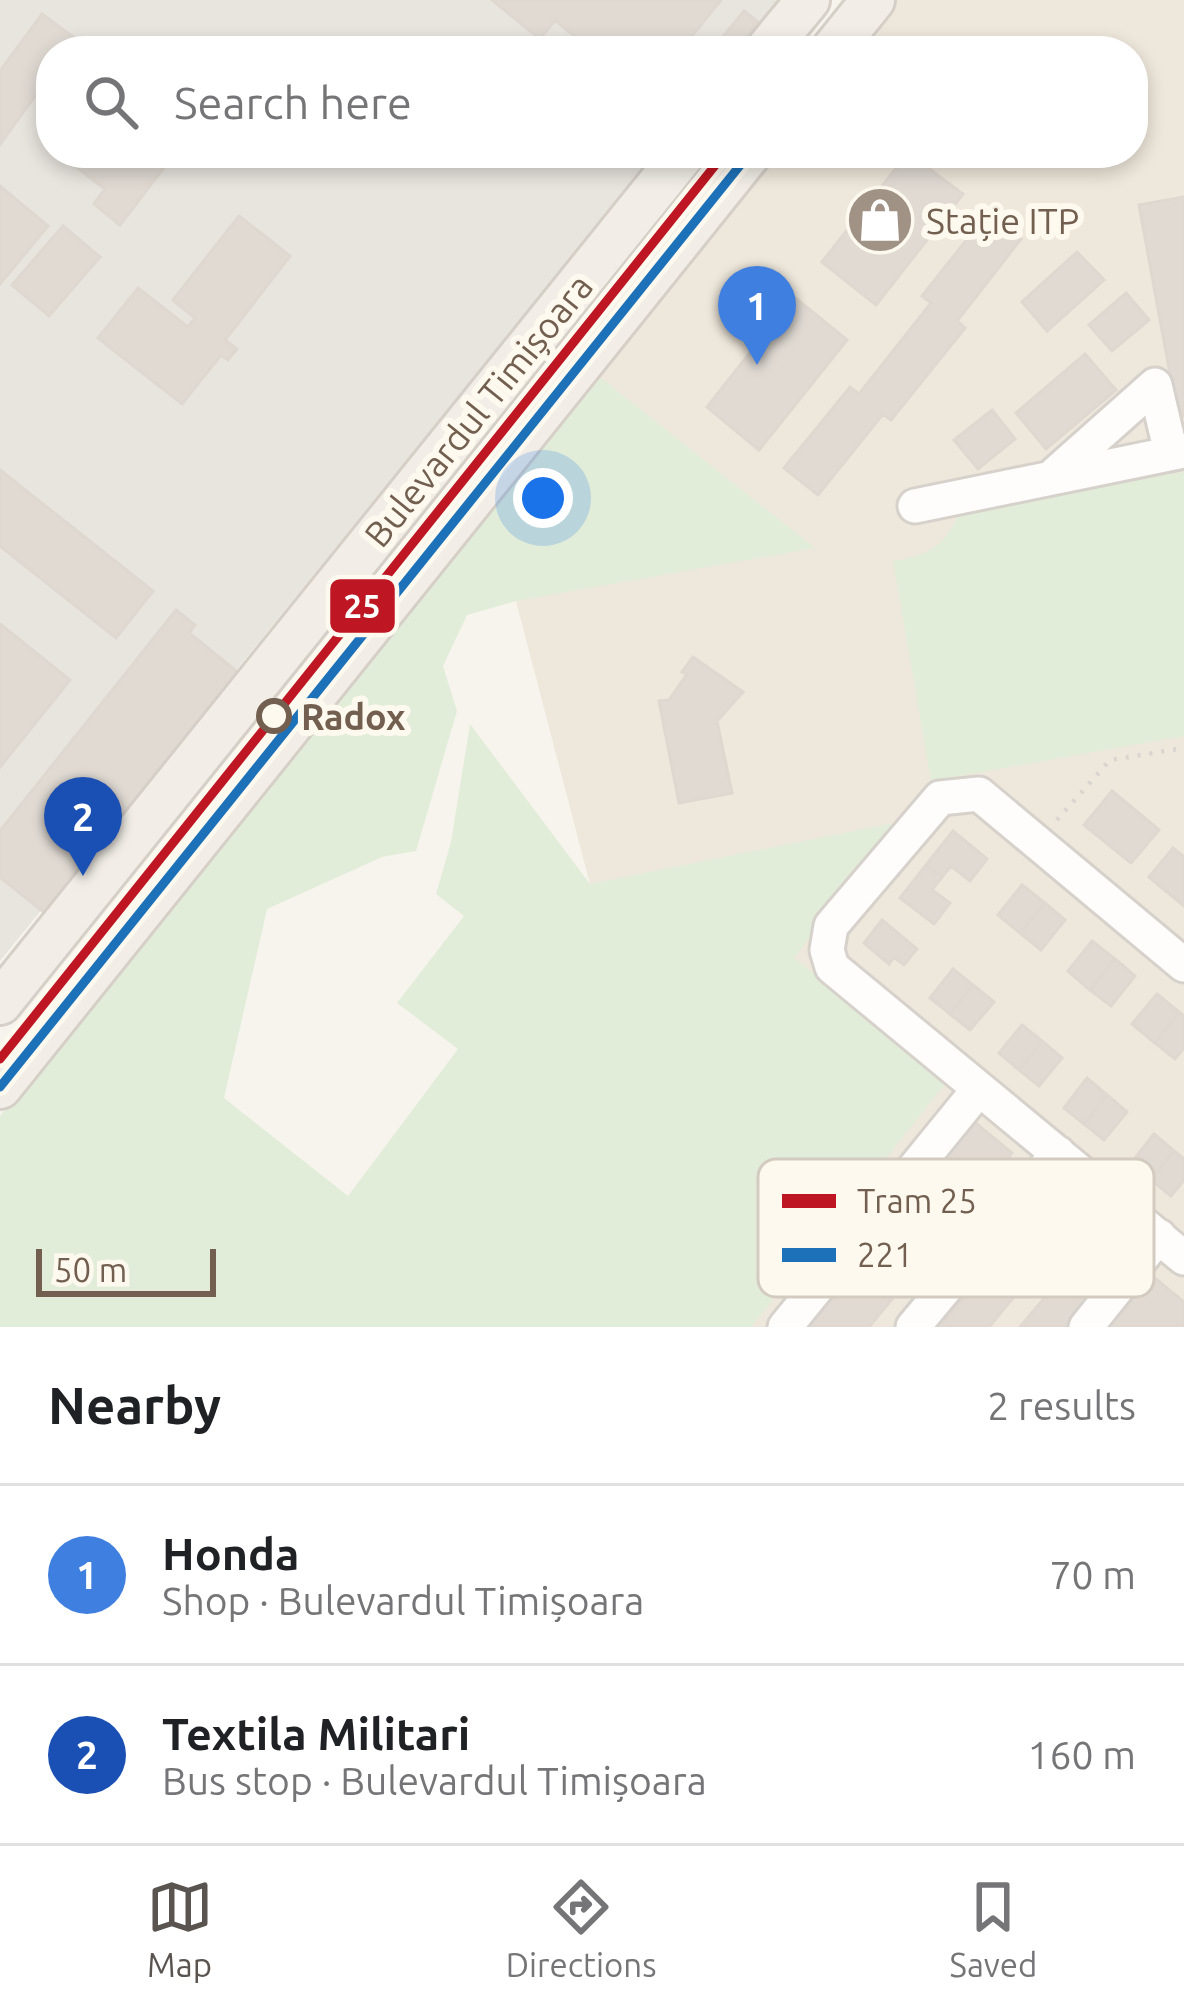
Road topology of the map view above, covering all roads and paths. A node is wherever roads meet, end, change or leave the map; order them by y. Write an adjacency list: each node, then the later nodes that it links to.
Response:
1 (808, 0): 3 (main road)
2 (873, 0): 4 (main road)
3 (778, 36)
4 (844, 36)
5 (672, 168): 13 (main road, Bulevardul Timișoara)
6 (678, 168): 8 (street)
7 (738, 168): 8 (main road, Bulevardul Timișoara)
8 (708, 206): 14 (main road, Bulevardul Timișoara)
9 (1178, 452): 10 (street); 10 (street)
10 (1054, 476): 11 (street)
11 (915, 506)
12 (1184, 748): 15 (path)
13 (204, 753): 14 (main road); 16 (main road, Bulevardul Timișoara)
14 (244, 784): 18 (main road, Bulevardul Timișoara)
15 (1037, 842): 17 (street); 21 (street)
16 (43, 950): 18 (street); 19 (main road, Bulevardul Timișoara)
17 (1184, 964)
18 (85, 982): 20 (main road, Bulevardul Timișoara)
19 (0, 1003)
20 (0, 1087)
21 (979, 1088): 22 (street); 23 (street)
22 (1058, 1153): 24 (street); 25 (street)
23 (921, 1159)
24 (1053, 1159)
25 (1065, 1159)
26 (809, 1297): 29 (street)
27 (938, 1297): 30 (street)
28 (1118, 1297): 31 (street)
29 (785, 1327)
30 (913, 1327)
31 (1086, 1327)

